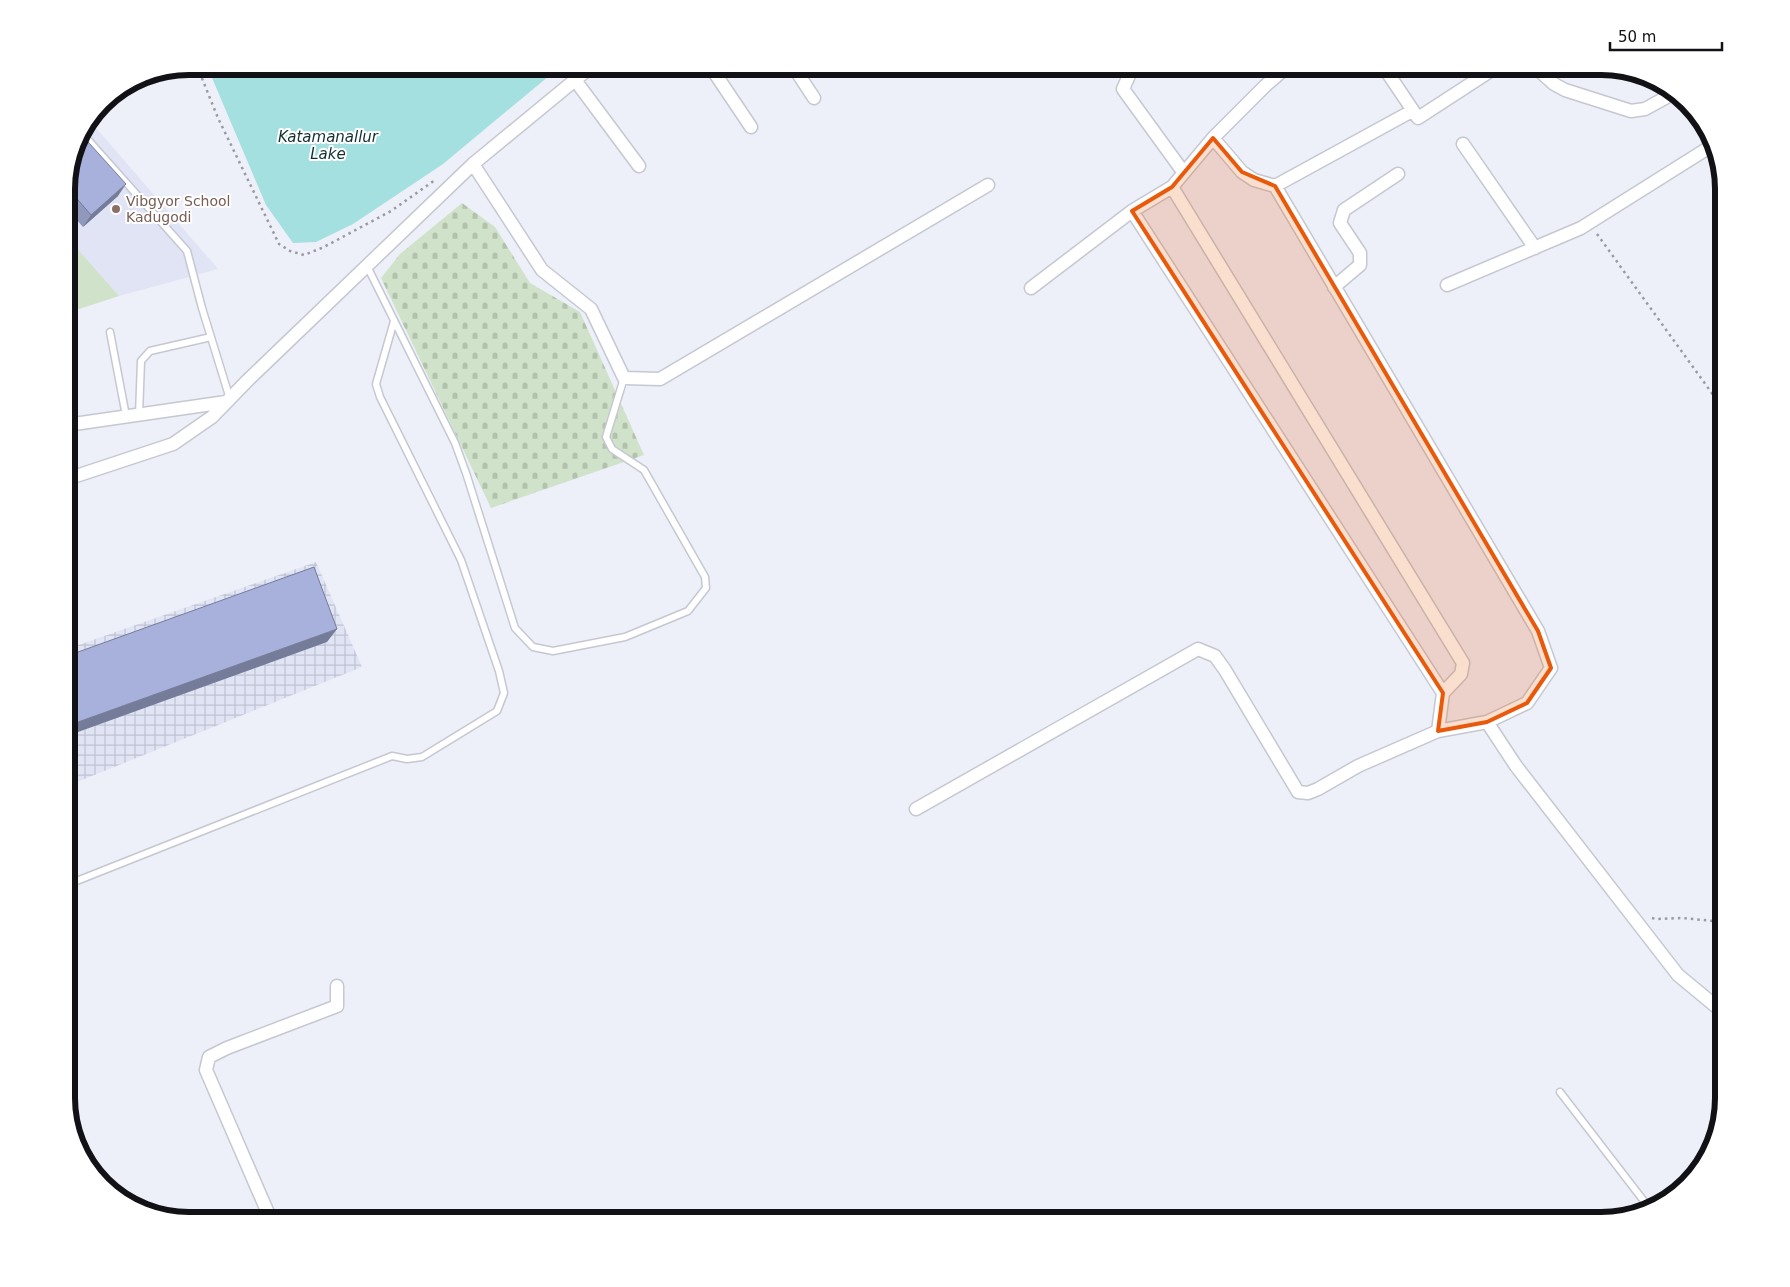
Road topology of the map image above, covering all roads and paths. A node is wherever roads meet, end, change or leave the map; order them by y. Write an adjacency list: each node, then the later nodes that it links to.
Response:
1 (201, 75): 23 (path)
2 (581, 75): 10 (street)
3 (716, 75): 14 (street)
4 (800, 75): 12 (street)
5 (1129, 75): 21 (street)
6 (1278, 75): 15 (street)
7 (1389, 75): 13 (street)
8 (1484, 75): 13 (street)
9 (1544, 75): 11 (street)
10 (575, 80): 19 (street); 20 (street)
11 (1668, 96)
12 (814, 98)
13 (1412, 111): 25 (street)
14 (751, 127)
15 (1213, 138): 21 (street); 25 (street)
16 (87, 139): 36 (lane)
17 (1463, 144): 29 (street)
18 (1707, 148): 28 (street)
19 (473, 164): 30 (street); 37 (street)
20 (639, 166)
21 (1184, 173): 26 (street)
22 (1398, 174): 32 (street)
23 (438, 178)
24 (988, 185): 37 (street)
25 (1275, 186): 32 (street)
26 (1172, 187): 27 (street); 43 (street)
27 (1132, 211): 33 (street); 43 (street)
28 (1589, 223): 29 (street); 38 (path)
29 (1535, 248): 31 (street)
30 (367, 266): 34 (lane); 39 (street)
31 (1447, 285)
32 (1334, 287): 44 (street)
33 (1031, 288)
34 (394, 321): 37 (lane); 47 (lane)
35 (110, 332): 40 (lane)
36 (210, 337): 39 (lane); 40 (lane)
37 (624, 378)
38 (1715, 398)
39 (228, 401): 40 (street); 42 (street)
40 (132, 416): 41 (street)
41 (75, 424)
42 (75, 476)
43 (1443, 693): 45 (street)
44 (1487, 722): 45 (street); 48 (street)
45 (1438, 731): 46 (street)
46 (916, 809)
47 (75, 882)
48 (1629, 911): 49 (path); 51 (street)
49 (1715, 921)
50 (336, 986): 54 (street)
51 (1715, 1005)
52 (1560, 1092): 53 (lane)
53 (1645, 1203)
54 (268, 1212)

